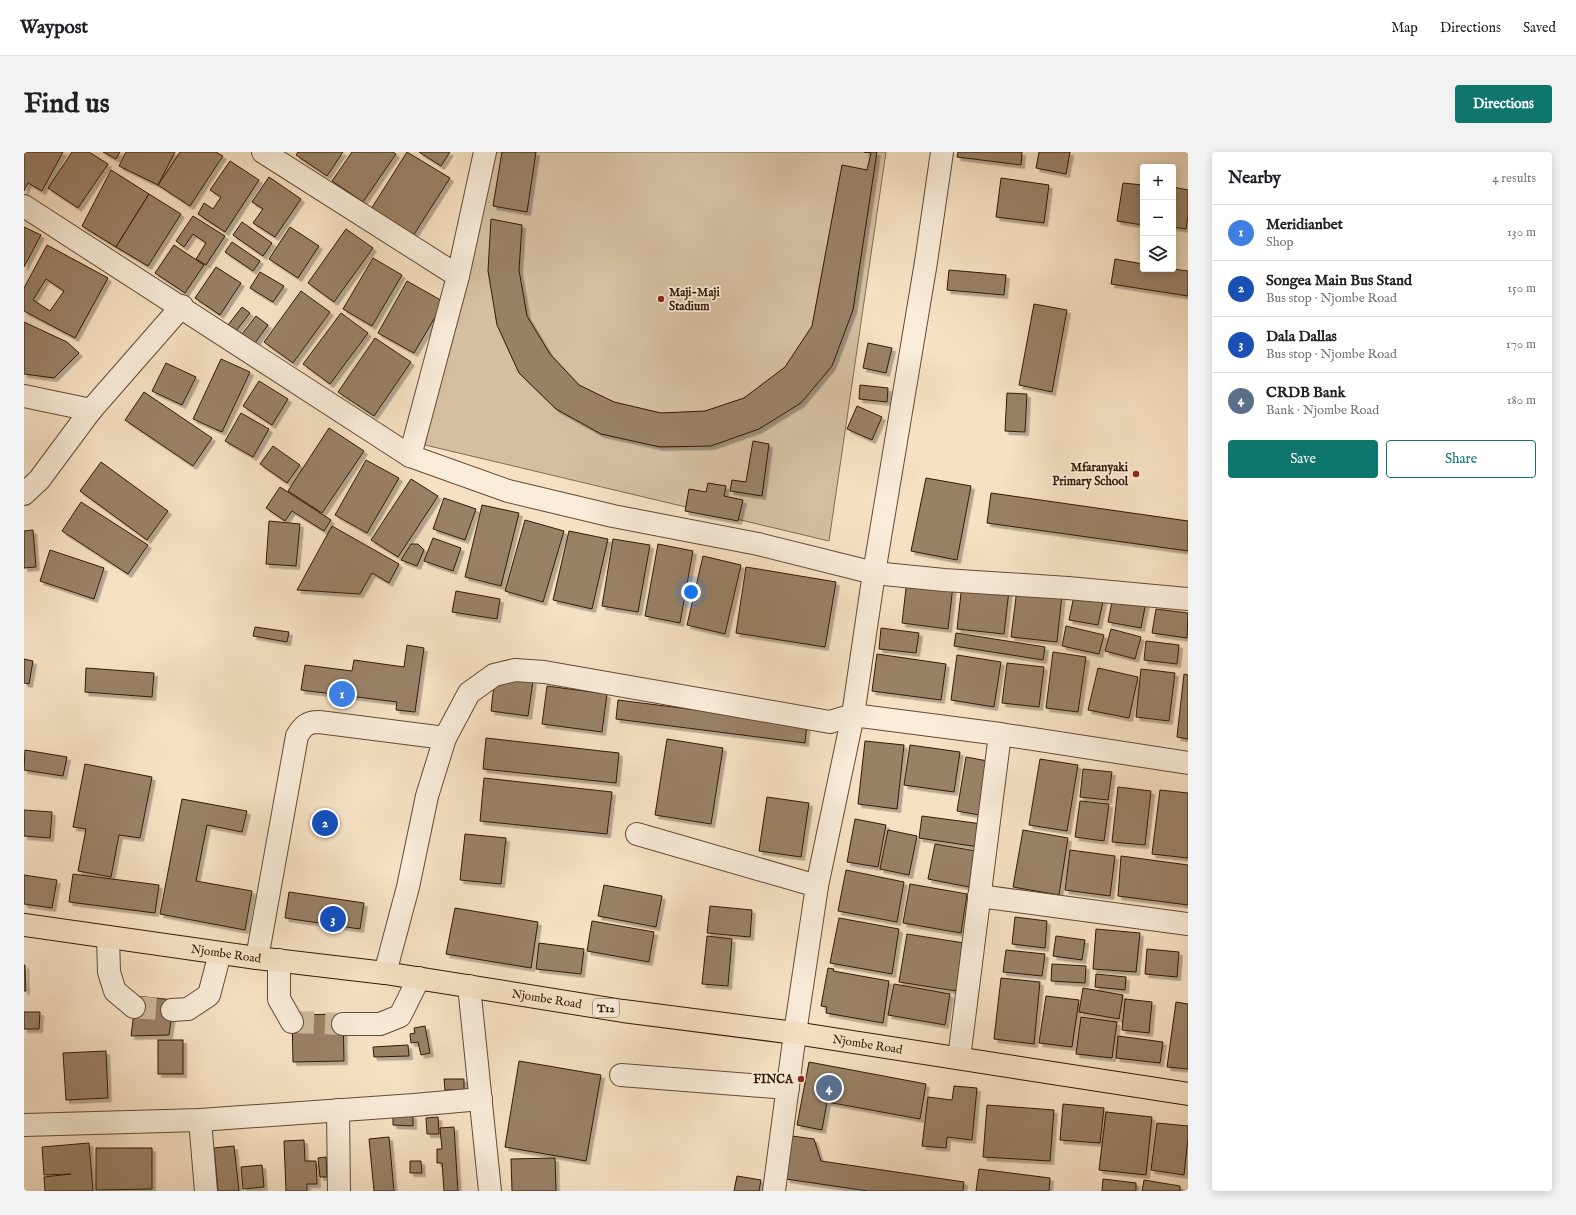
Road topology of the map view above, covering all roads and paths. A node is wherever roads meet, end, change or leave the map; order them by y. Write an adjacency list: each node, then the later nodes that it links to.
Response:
1 (263, 152): 5 (street)
2 (485, 152): 5 (street)
3 (942, 152): 11 (street)
4 (24, 206): 6 (street)
5 (458, 276): 9 (street)
6 (182, 306): 8 (street); 9 (street)
7 (24, 396): 8 (street)
8 (91, 410): 10 (street)
9 (410, 456): 11 (street)
10 (24, 494)
11 (874, 573): 12 (street); 13 (street)
12 (1188, 599)
13 (853, 715): 14 (street); 15 (street); 18 (street)
14 (1000, 734): 16 (street); 19 (street)
15 (445, 738): 24 (street); 26 (street)
16 (1188, 763)
17 (637, 834): 18 (street)
18 (817, 886): 33 (street)
19 (979, 896): 20 (street); 34 (street)
20 (1188, 924)
21 (24, 925): 22 (highway, Njombe Road / T12)
22 (108, 937): 23 (highway, Njombe Road / T12); 29 (street)
23 (220, 953): 24 (highway, Njombe Road / T12); 30 (street)
24 (257, 958): 25 (highway, Njombe Road / T12)
25 (278, 960): 26 (highway, Njombe Road / T12); 31 (street)
26 (385, 973): 27 (highway, Njombe Road / T12)
27 (418, 978): 28 (highway, Njombe Road / T12); 32 (street)
28 (469, 986): 33 (highway, Njombe Road / T12); 38 (street)
29 (134, 1007)
30 (172, 1010)
31 (292, 1022)
32 (343, 1024)
33 (795, 1033): 34 (highway, Njombe Road / T12); 36 (street)
34 (959, 1058): 37 (highway, Njombe Road / T12)
35 (621, 1074): 36 (street)
36 (788, 1088): 45 (street)
37 (1188, 1094)
38 (481, 1099): 39 (street); 44 (street)
39 (338, 1110): 40 (street); 43 (street)
40 (200, 1120): 41 (street); 42 (street)
41 (24, 1125)
42 (206, 1191)
43 (339, 1191)
44 (490, 1191)
45 (774, 1191)

